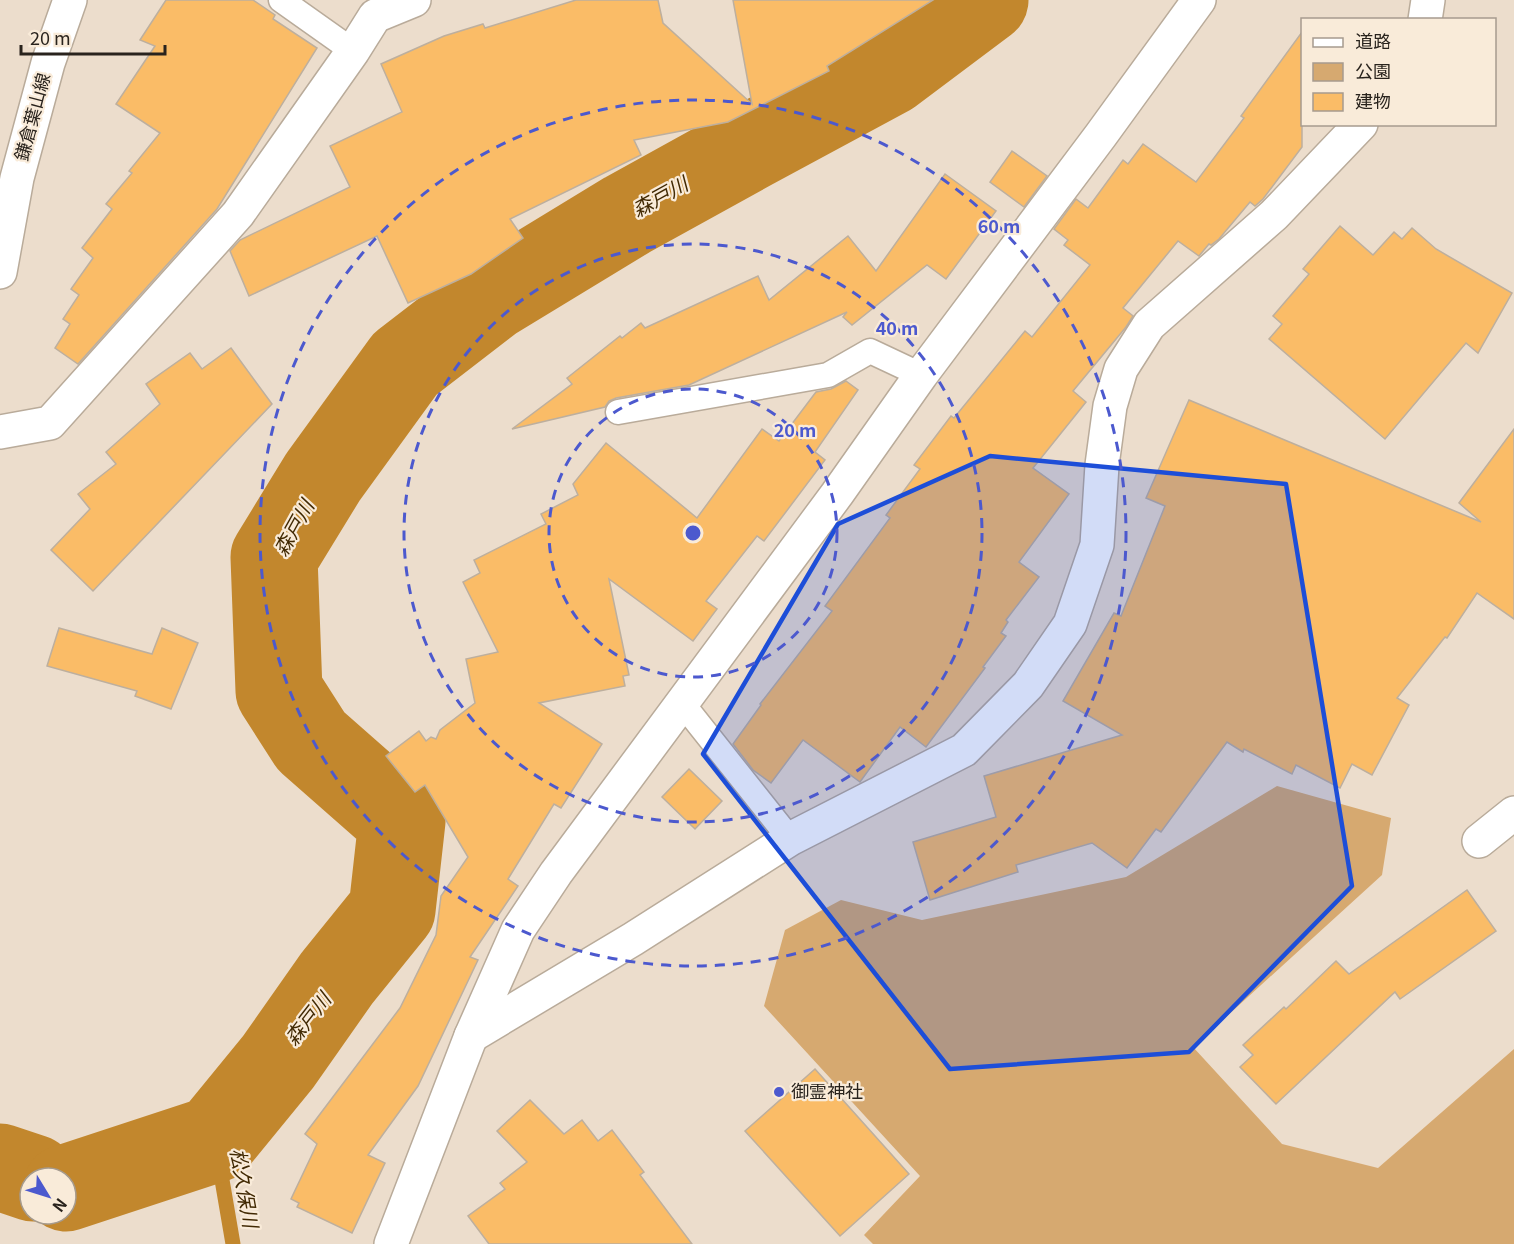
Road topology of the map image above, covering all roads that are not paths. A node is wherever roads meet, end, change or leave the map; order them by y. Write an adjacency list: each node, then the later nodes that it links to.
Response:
1 (70, 0): 9 (street, 鎌倉葉山線)
2 (281, 0): 7 (lane)
3 (414, 0): 7 (street)
4 (1199, 0): 10 (street)
5 (1428, 0): 6 (street)
6 (1425, 18)
7 (353, 51): 12 (street)
8 (1359, 126): 15 (street)
9 (0, 272)
10 (921, 375): 11 (lane); 13 (street)
11 (618, 412)
12 (0, 432)
13 (682, 704): 15 (lane); 17 (street)
14 (1514, 813): 16 (street)
15 (790, 839): 17 (street)
16 (1479, 841)
17 (471, 1036): 18 (street)
18 (391, 1244)

